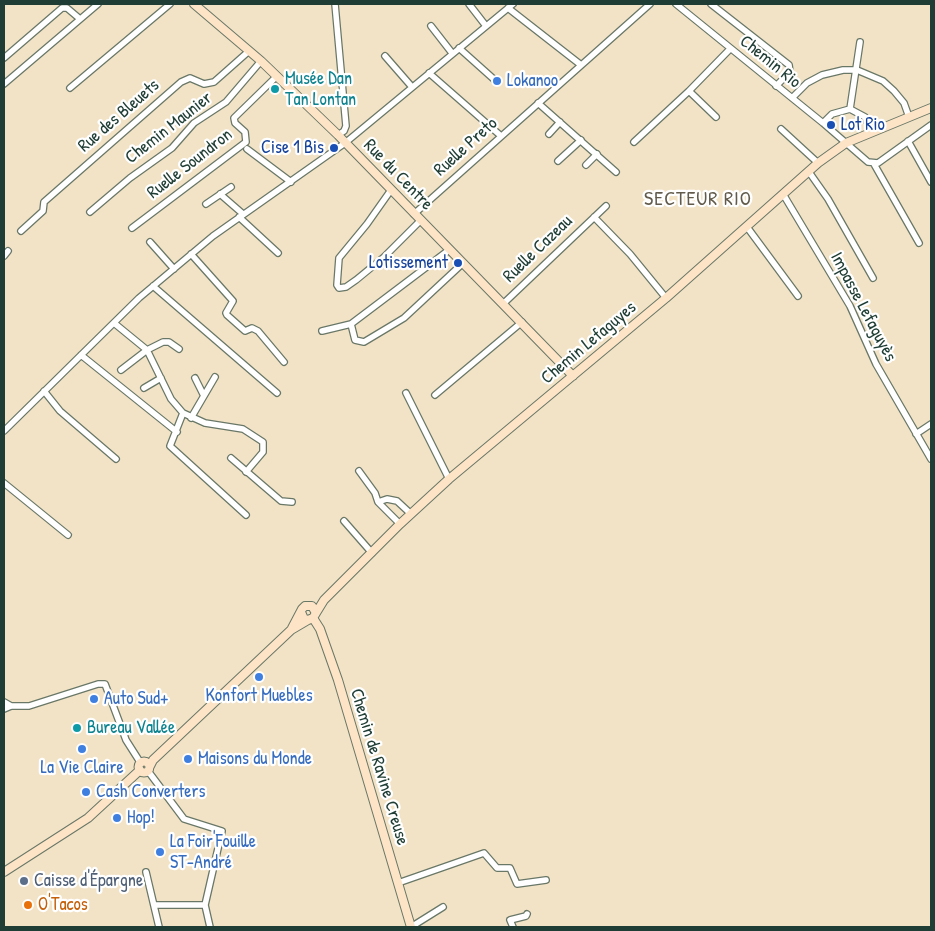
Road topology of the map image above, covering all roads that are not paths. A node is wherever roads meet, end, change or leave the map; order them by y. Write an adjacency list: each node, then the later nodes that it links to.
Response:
1 (98, 4): 10 (street)
2 (170, 4): 29 (street)
3 (194, 4): 16 (main road, Rue du Centre)
4 (335, 4): 43 (street)
5 (469, 4): 12 (street)
6 (650, 4): 21 (street, Ruelle Preto)
7 (676, 4): 15 (street, Chemin Rio)
8 (711, 4): 27 (street)
9 (510, 6): 12 (street); 21 (street)
10 (80, 19): 19 (street); 26 (street)
11 (431, 26): 17 (street)
12 (486, 26): 14 (street)
13 (860, 42): 22 (street)
14 (459, 48): 17 (street); 25 (street)
15 (730, 49): 27 (street, Chemin Rio); 30 (street)
16 (249, 51): 20 (main road, Rue du Centre); 73 (street, Rue des Bleuets)
17 (452, 53): 23 (street)
18 (385, 56): 28 (street)
19 (4, 58)
20 (261, 61): 24 (main road, Rue du Centre); 66 (street, Chemin Maunier)
21 (581, 65): 32 (street, Ruelle Preto)
22 (857, 70): 31 (street); 34 (street); 36 (street)
23 (429, 73): 28 (street); 44 (street)
24 (277, 76): 43 (main road, Rue du Centre); 72 (street, Ruelle Soundron)
25 (497, 82)
26 (4, 84)
27 (776, 86): 31 (street, Chemin Rio)
28 (412, 87): 48 (street)
29 (70, 88)
30 (689, 91): 35 (street); 47 (street)
31 (792, 98): 38 (street, Chemin Rio)
32 (538, 103): 37 (street); 44 (street, Ruelle Preto)
33 (931, 108): 36 (main road, Chemin Lefaguyes)
34 (850, 109): 38 (street); 41 (street)
35 (716, 117)
36 (910, 117): 41 (main road, Chemin Lefaguyes)
37 (560, 122): 42 (street); 45 (street)
38 (824, 123): 49 (street, Chemin Rio)
39 (931, 125): 46 (street)
40 (781, 129): 53 (street)
41 (872, 132): 49 (main road, Chemin Lefaguyes)
42 (549, 134)
43 (338, 135): 48 (main road, Rue du Centre)
44 (501, 136): 67 (street, Ruelle Preto)
45 (580, 140): 51 (street); 52 (street)
46 (908, 141): 54 (street); 59 (street)
47 (634, 142)
48 (345, 143): 58 (street); 61 (main road, Rue du Centre)
49 (846, 143): 53 (main road, Chemin Lefaguyes); 54 (street)
50 (247, 149): 58 (street)
51 (597, 154): 55 (street); 56 (street)
52 (558, 161)
53 (818, 163): 57 (main road, Chemin Lefaguyes)
54 (874, 164): 75 (street)
55 (586, 165)
56 (616, 172)
57 (808, 172): 63 (main road, Chemin Lefaguyes); 81 (street)
58 (291, 182): 68 (street)
59 (931, 182)
60 (231, 187): 62 (street)
61 (391, 190): 67 (main road, Rue du Centre); 70 (street)
62 (220, 194): 64 (street); 68 (street)
63 (783, 194): 71 (main road, Chemin Lefaguyes); 110 (street, Impasse Lefaguyès)
64 (206, 204)
65 (606, 206): 69 (street, Ruelle Cazeau)
66 (90, 212)
67 (414, 214): 70 (main road, Rue du Centre)
68 (241, 215): 77 (street); 78 (street)
69 (594, 217): 84 (street, Ruelle Cazeau); 85 (street, Ruelle Cazeau)
70 (421, 220): 76 (main road, Rue du Centre)
71 (748, 227): 83 (street); 84 (main road, Chemin Lefaguyes)
72 (132, 228)
73 (20, 231)
74 (150, 242): 80 (street)
75 (919, 243)
76 (449, 250): 79 (main road, Rue du Centre); 88 (street)
77 (278, 253)
78 (191, 254): 80 (street); 93 (street)
79 (462, 264): 85 (main road, Rue du Centre); 88 (street)
80 (174, 268): 82 (street)
81 (873, 278)
82 (153, 286): 87 (street); 101 (street)
83 (798, 296)
84 (666, 298): 95 (main road, Chemin Lefaguyes)
85 (504, 303): 86 (main road, Rue du Centre)
86 (522, 322): 95 (main road, Rue du Centre); 104 (street)
87 (114, 323): 91 (street); 92 (street)
88 (351, 324): 89 (street)
89 (322, 331)
90 (179, 349): 91 (street)
91 (147, 350): 94 (street); 97 (street)
92 (81, 355): 100 (street); 109 (street)
93 (284, 362)
94 (121, 370)
95 (574, 376): 116 (main road, Chemin Lefaguyes)
96 (215, 377): 103 (street)
97 (161, 378): 99 (street); 105 (street)
98 (195, 378): 103 (street)
99 (144, 388)
100 (44, 391): 108 (street); 112 (street)
101 (276, 392)
102 (406, 393): 116 (street)
103 (203, 394): 106 (street)
104 (435, 395)
105 (183, 414): 106 (street); 109 (street)
106 (191, 418): 115 (street)
107 (931, 424): 110 (street)
108 (4, 431)
109 (177, 432): 121 (street)
110 (916, 434): 113 (street, Impasse Lefaguyès)
111 (231, 458): 115 (street)
112 (116, 459)
113 (931, 459)
114 (360, 471): 119 (street)
115 (246, 472): 118 (street)
116 (449, 479): 120 (main road, Chemin Lefaguyes)
117 (4, 483): 124 (street)
118 (292, 502)
119 (378, 502): 120 (street); 123 (street)
120 (411, 514): 123 (main road, Chemin Lefaguyes)
121 (246, 515)
122 (344, 521): 125 (street)
123 (400, 524): 125 (main road, Chemin Lefaguyes)
124 (68, 535)
125 (372, 553): 126 (main road, Chemin Lefaguyes)
126 (324, 600): 127 (main road, Chemin Lefaguyes); 129 (main road, Chemin Lefaguyes)
127 (308, 605): 128 (main road); 129 (main road)
128 (301, 612): 129 (main road); 130 (main road, Chemin Lefaguyes)
129 (312, 617): 130 (main road, Chemin Lefaguyes); 138 (main road, Chemin de Ravine Creuse)
130 (291, 630): 134 (main road, Chemin Lefaguyes)
131 (4, 702): 132 (street)
132 (11, 706): 133 (street); 134 (street)
133 (4, 709)
134 (146, 765): 135 (main road, Chemin Lefaguyes); 140 (street)
135 (4, 872)
136 (146, 872): 139 (street)
137 (546, 880): 138 (street)
138 (398, 883): 145 (main road, Chemin de Ravine Creuse)
139 (154, 905): 140 (street); 143 (street)
140 (205, 905): 144 (street)
141 (443, 907): 145 (street)
142 (527, 914): 146 (street)
143 (159, 927)
144 (210, 927)
145 (411, 927)
146 (512, 927)

